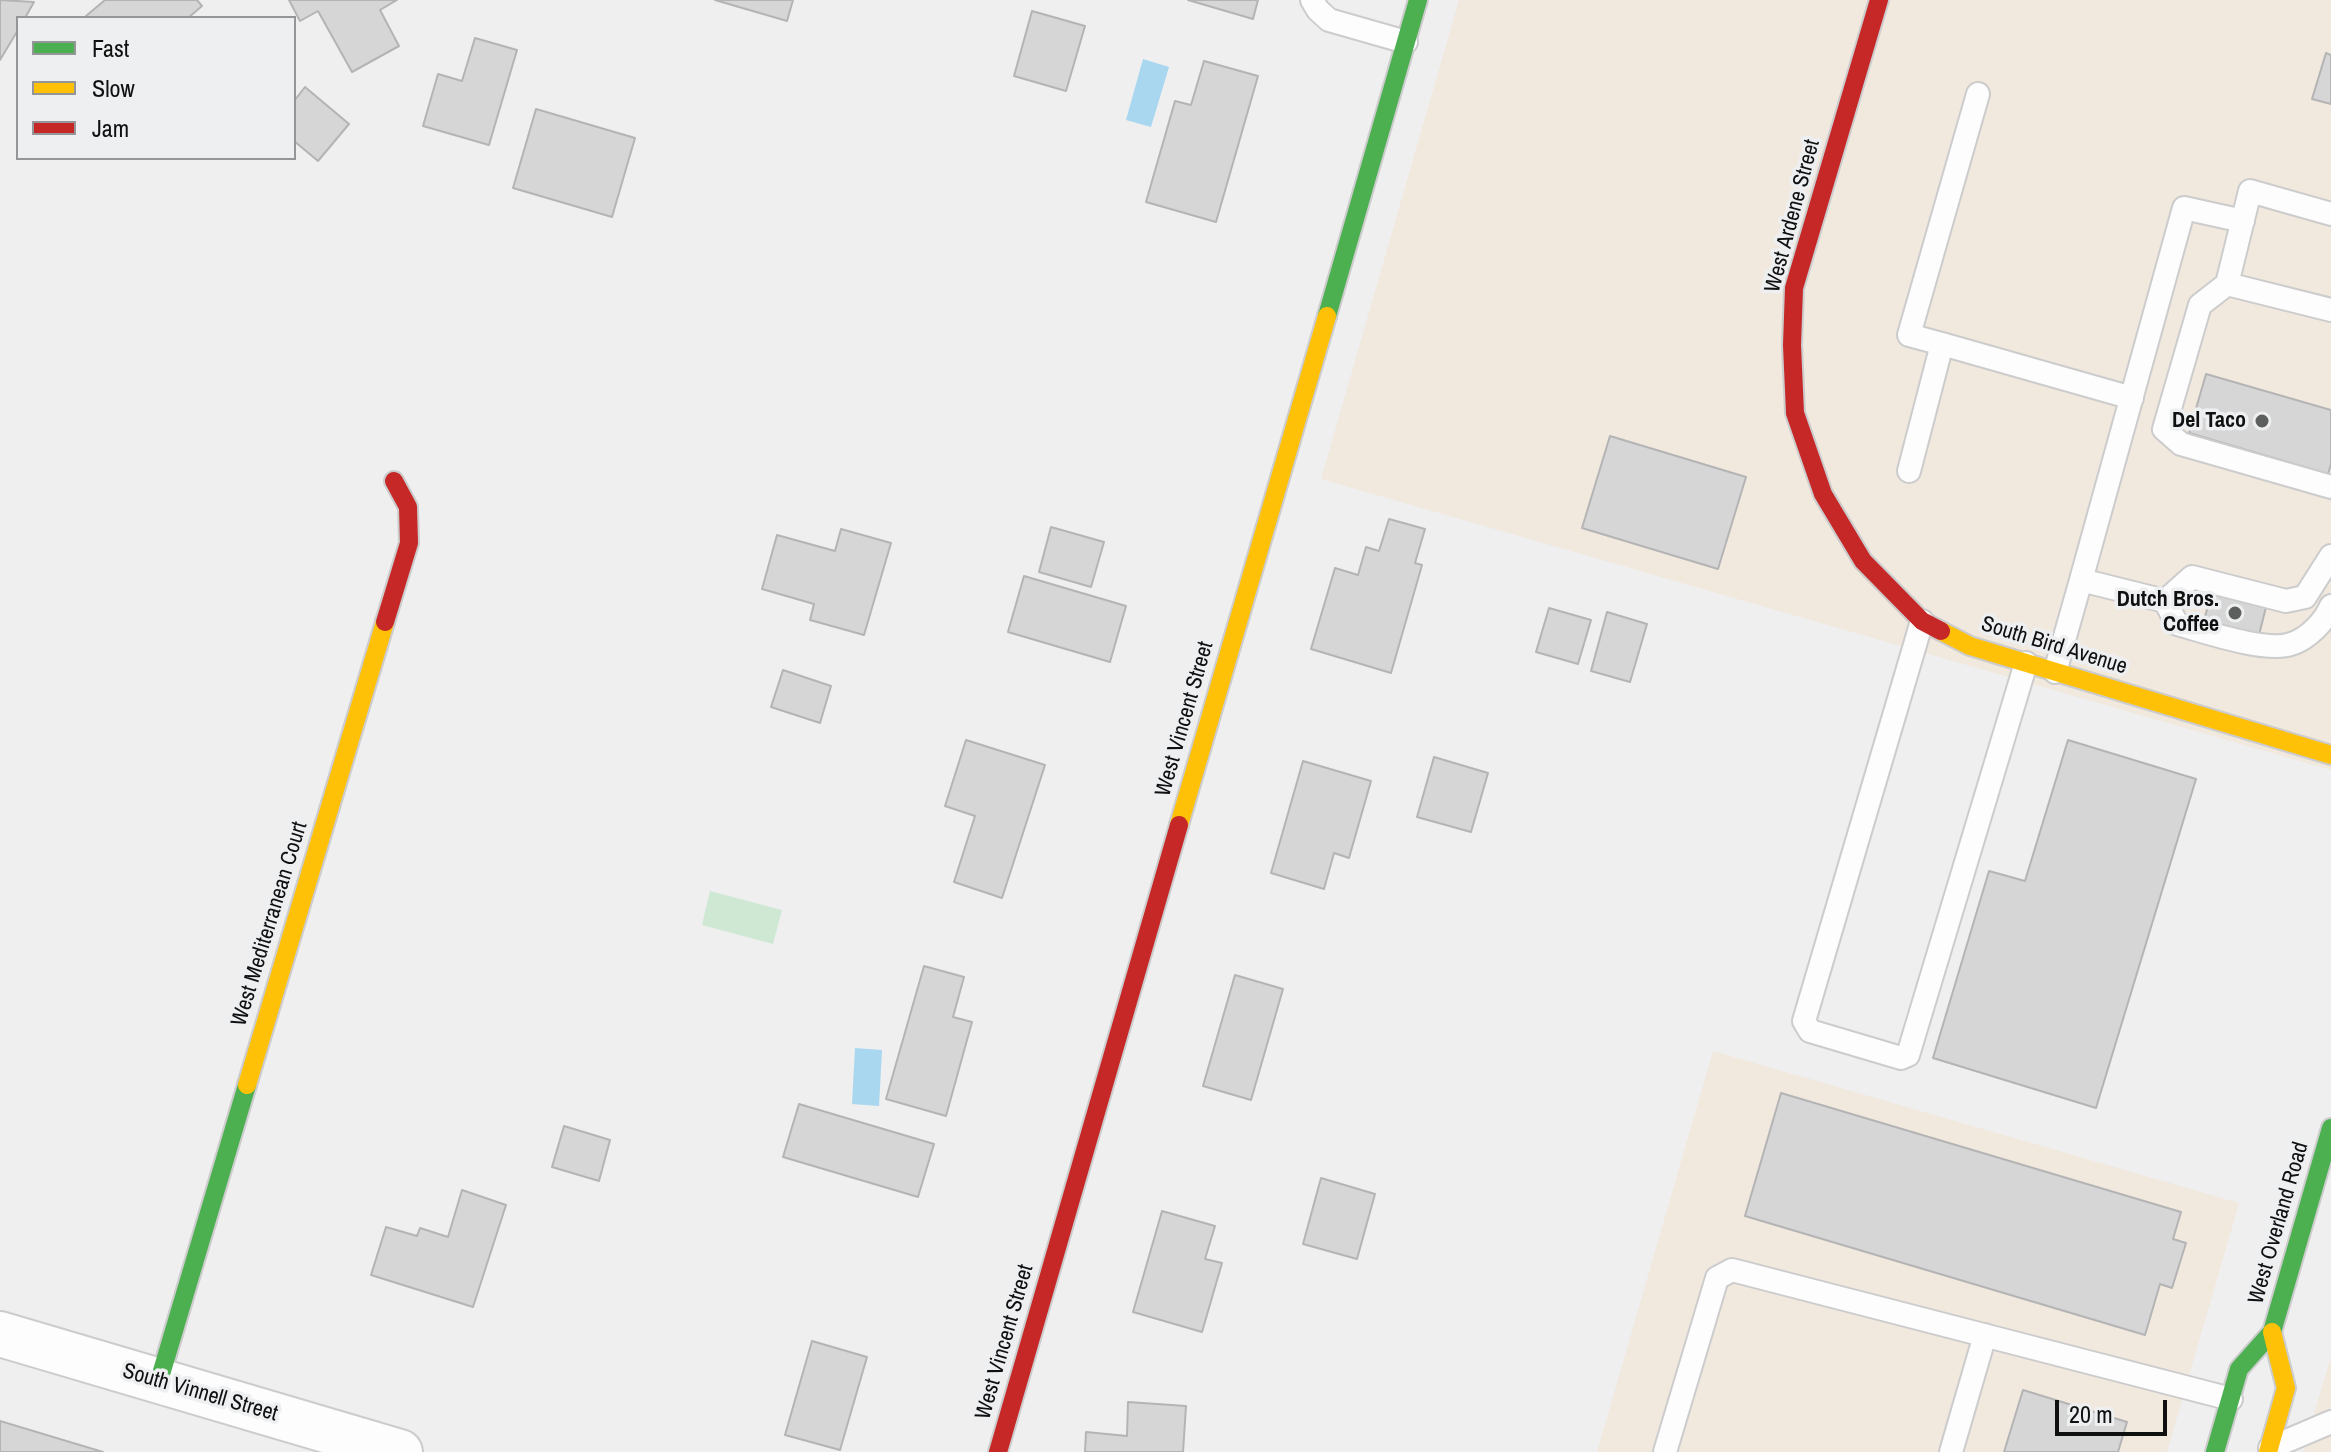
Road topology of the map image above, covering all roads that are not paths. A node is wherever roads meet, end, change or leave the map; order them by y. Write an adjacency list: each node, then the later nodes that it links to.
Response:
1 (1312, 0): 4 (lane)
2 (1418, 0): 4 (street, West Vincent Street)
3 (1879, 0): 15 (street, West Ardene Street)
4 (1406, 42): 33 (street, West Vincent Street)
5 (1978, 94): 10 (lane)
6 (2331, 214): 7 (lane)
7 (2243, 221): 8 (lane); 11 (lane)
8 (2227, 284): 9 (lane); 14 (lane)
9 (2331, 310)
10 (1942, 344): 11 (lane); 12 (lane)
11 (2132, 398): 17 (lane)
12 (1909, 471)
13 (394, 481): 28 (street, West Mediterranean Court)
14 (2331, 487)
15 (1823, 494): 20 (street, South Bird Avenue)
16 (2331, 556): 18 (lane)
17 (2081, 580): 18 (lane); 22 (lane)
18 (2165, 601): 19 (lane)
19 (2331, 606)
20 (1922, 621): 21 (street, South Bird Avenue); 21 (lane)
21 (2026, 663): 22 (street, South Bird Avenue)
22 (2055, 672): 23 (street, South Bird Avenue)
23 (2331, 755)
24 (2331, 1128): 25 (street, West Overland Road)
25 (2272, 1332): 29 (street, West Overland Road); 31 (street, West Overland Road)
26 (0, 1334): 28 (street, South Vinnell Street)
27 (1985, 1335): 29 (lane); 34 (lane); 35 (lane)
28 (159, 1381): 32 (street, South Vinnell Street)
29 (2231, 1399): 36 (street, West Overland Road)
30 (2331, 1422): 31 (lane)
31 (2268, 1450)
32 (400, 1452)
33 (998, 1452)
34 (1665, 1452)
35 (1951, 1452)
36 (2215, 1452)

